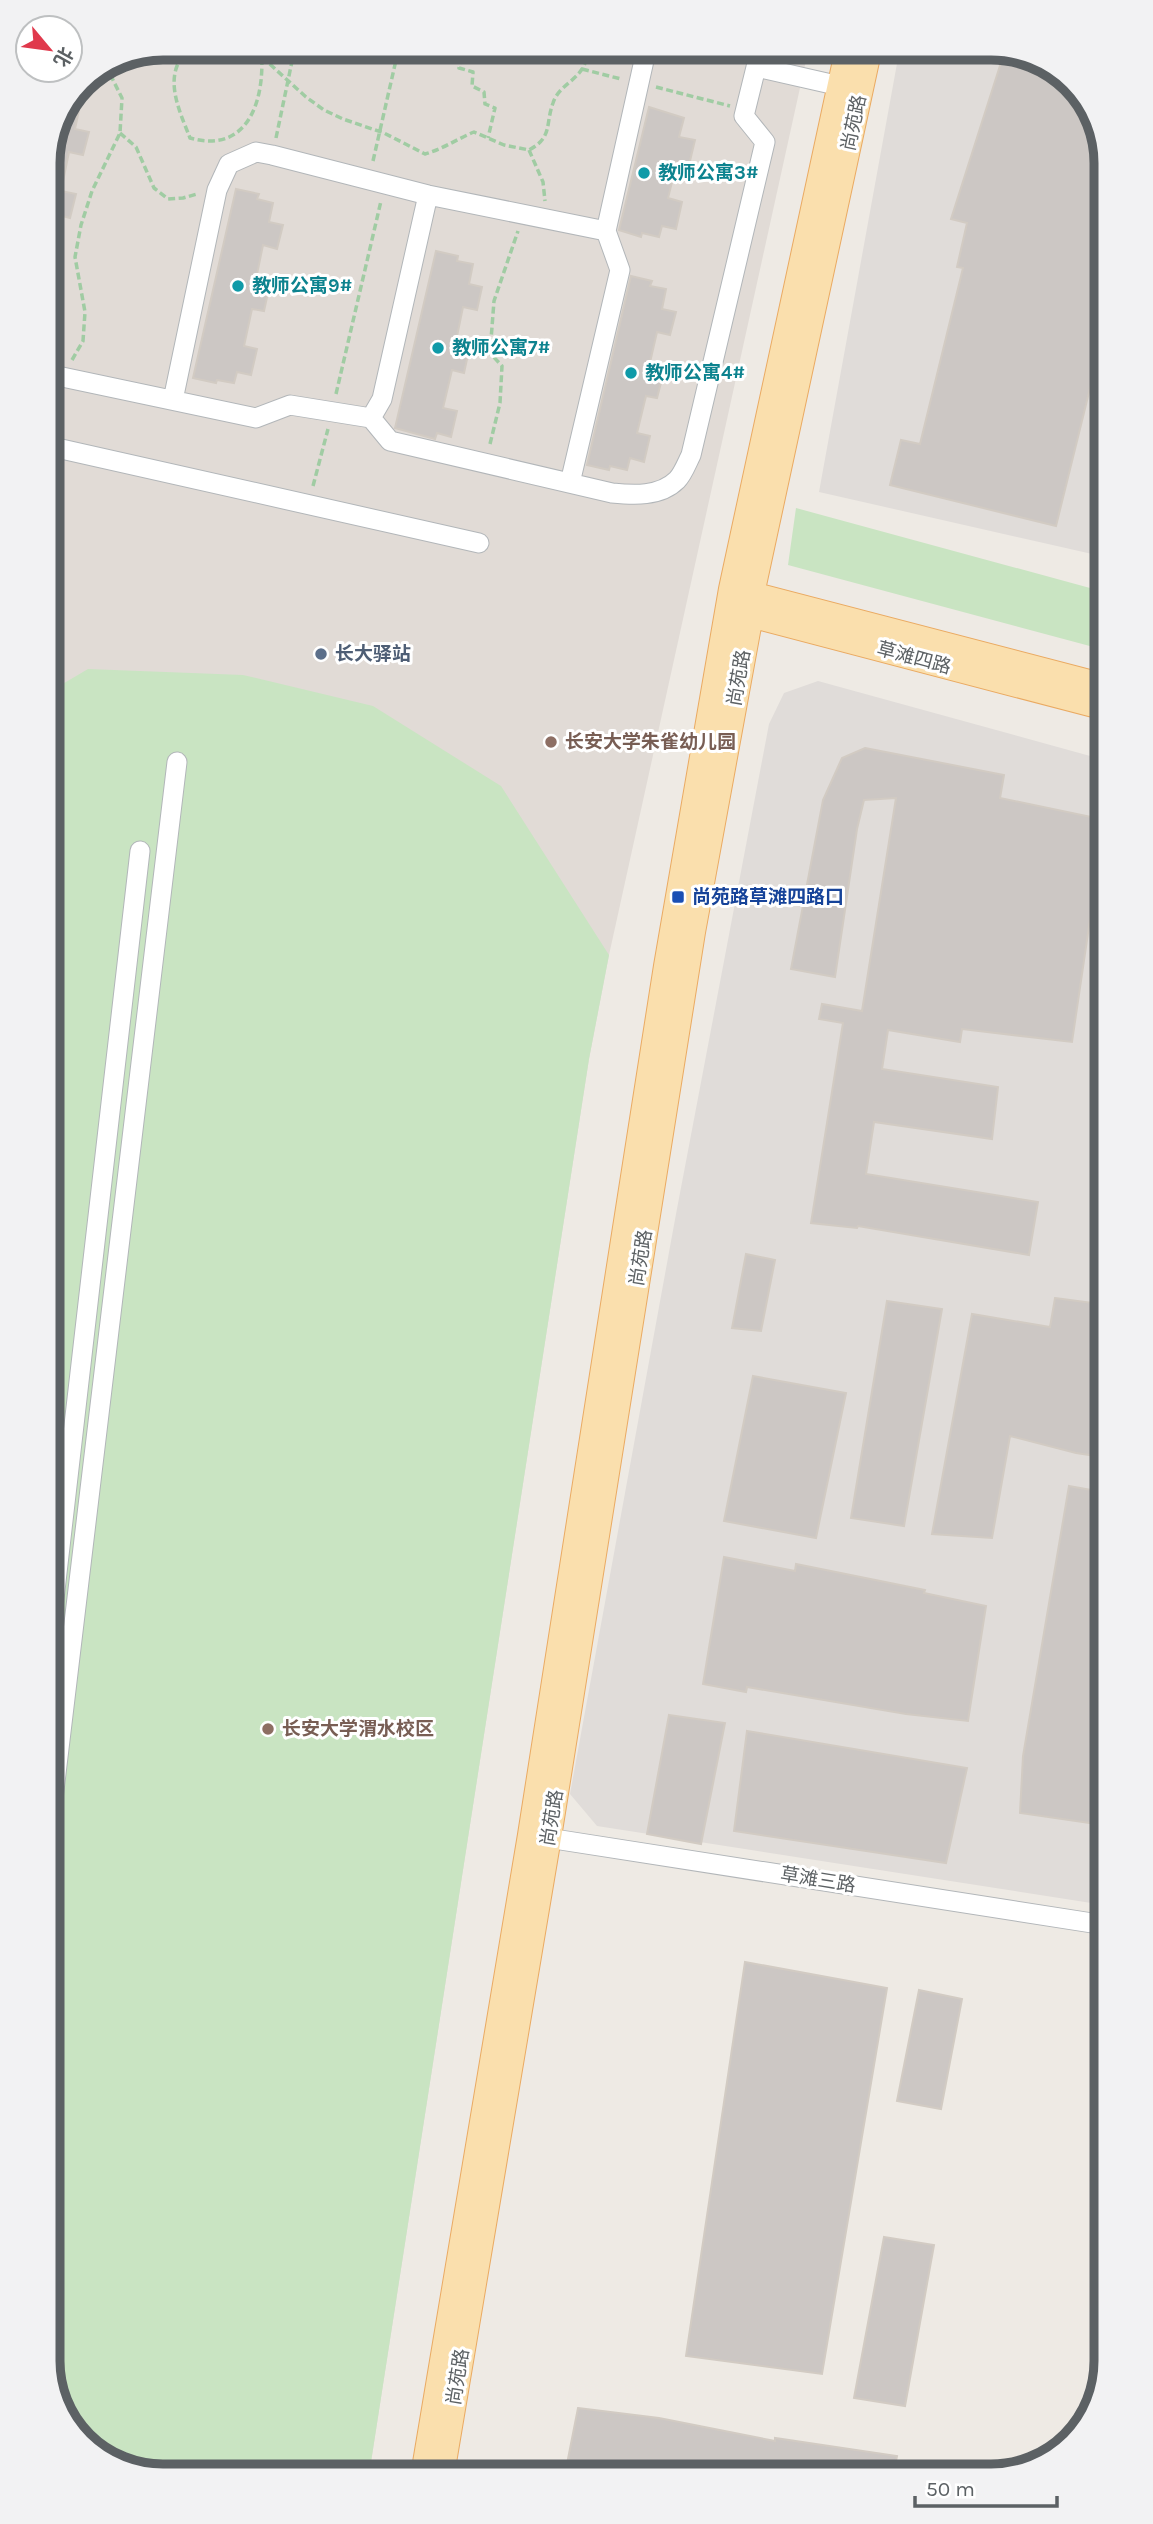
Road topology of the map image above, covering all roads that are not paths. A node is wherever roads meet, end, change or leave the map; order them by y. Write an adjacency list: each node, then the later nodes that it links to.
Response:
1 (644, 60): 8 (street)
2 (758, 60): 13 (street)
3 (767, 60): 6 (street)
4 (845, 60): 6 (main road, 尚苑路)
5 (867, 60): 15 (main road, 尚苑路)
6 (840, 86): 15 (main road, 尚苑路)
7 (428, 195): 8 (street); 10 (street); 11 (street)
8 (606, 231): 13 (street)
9 (60, 376): 10 (street)
10 (173, 400): 11 (street)
11 (371, 418): 13 (street)
12 (60, 449): 14 (street)
13 (570, 483)
14 (479, 543)
15 (740, 602): 16 (main road, 草滩四路); 17 (main road, 草滩四路); 22 (main road, 尚苑路)
16 (1094, 683)
17 (1094, 705)
18 (177, 762): 21 (street)
19 (140, 850): 20 (street)
20 (60, 1548)
21 (60, 1740)
22 (540, 1836): 23 (street, 草滩三路); 24 (main road, 尚苑路); 25 (main road, 尚苑路)
23 (1094, 1923)
24 (425, 2464)
25 (444, 2464)

